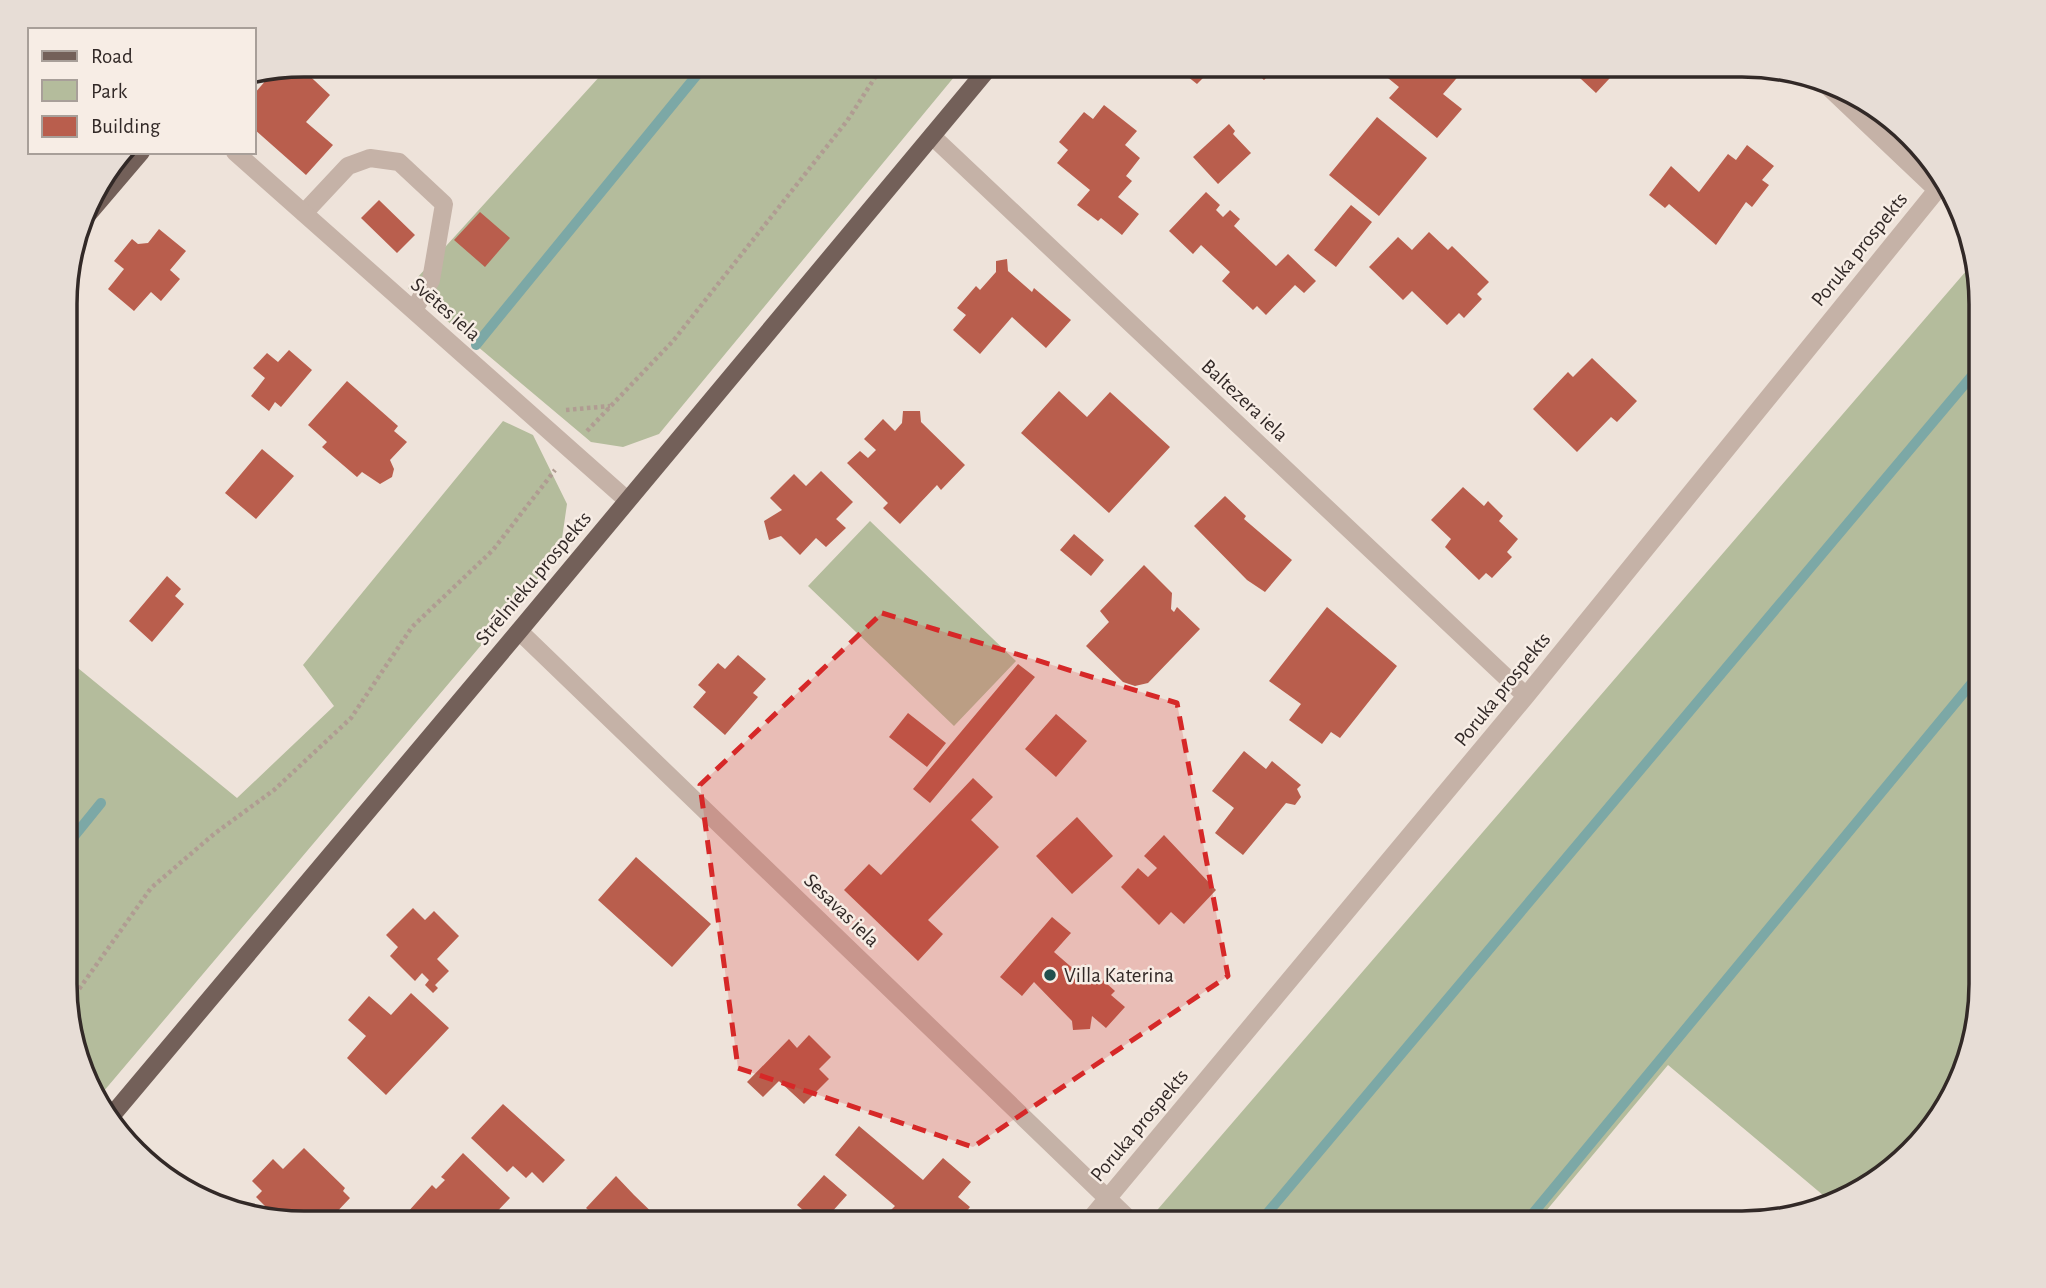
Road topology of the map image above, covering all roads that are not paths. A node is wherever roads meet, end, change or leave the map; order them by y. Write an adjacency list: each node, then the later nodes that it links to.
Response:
1 (981, 77): 3 (main road, Strēlnieku prospekts)
2 (1847, 103): 6 (street)
3 (932, 136): 11 (main road, Strēlnieku prospekts); 13 (street, Baltezera iela)
4 (139, 154): 8 (main road)
5 (237, 154): 9 (street, Svētes iela)
6 (1926, 172)
7 (1938, 189): 13 (street, Poruka prospekts)
8 (106, 193)
9 (304, 213): 10 (street, Svētes iela); 10 (street)
10 (414, 310): 11 (street, Svētes iela)
11 (626, 500): 12 (main road, Strēlnieku prospekts)
12 (519, 631): 14 (main road, Strēlnieku prospekts); 15 (street, Sesavas iela)
13 (1526, 696): 15 (street, Poruka prospekts)
14 (116, 1111)
15 (1108, 1198): 16 (street, Poruka prospekts); 17 (street, Sesavas iela)
16 (1097, 1211)
17 (1121, 1211)

